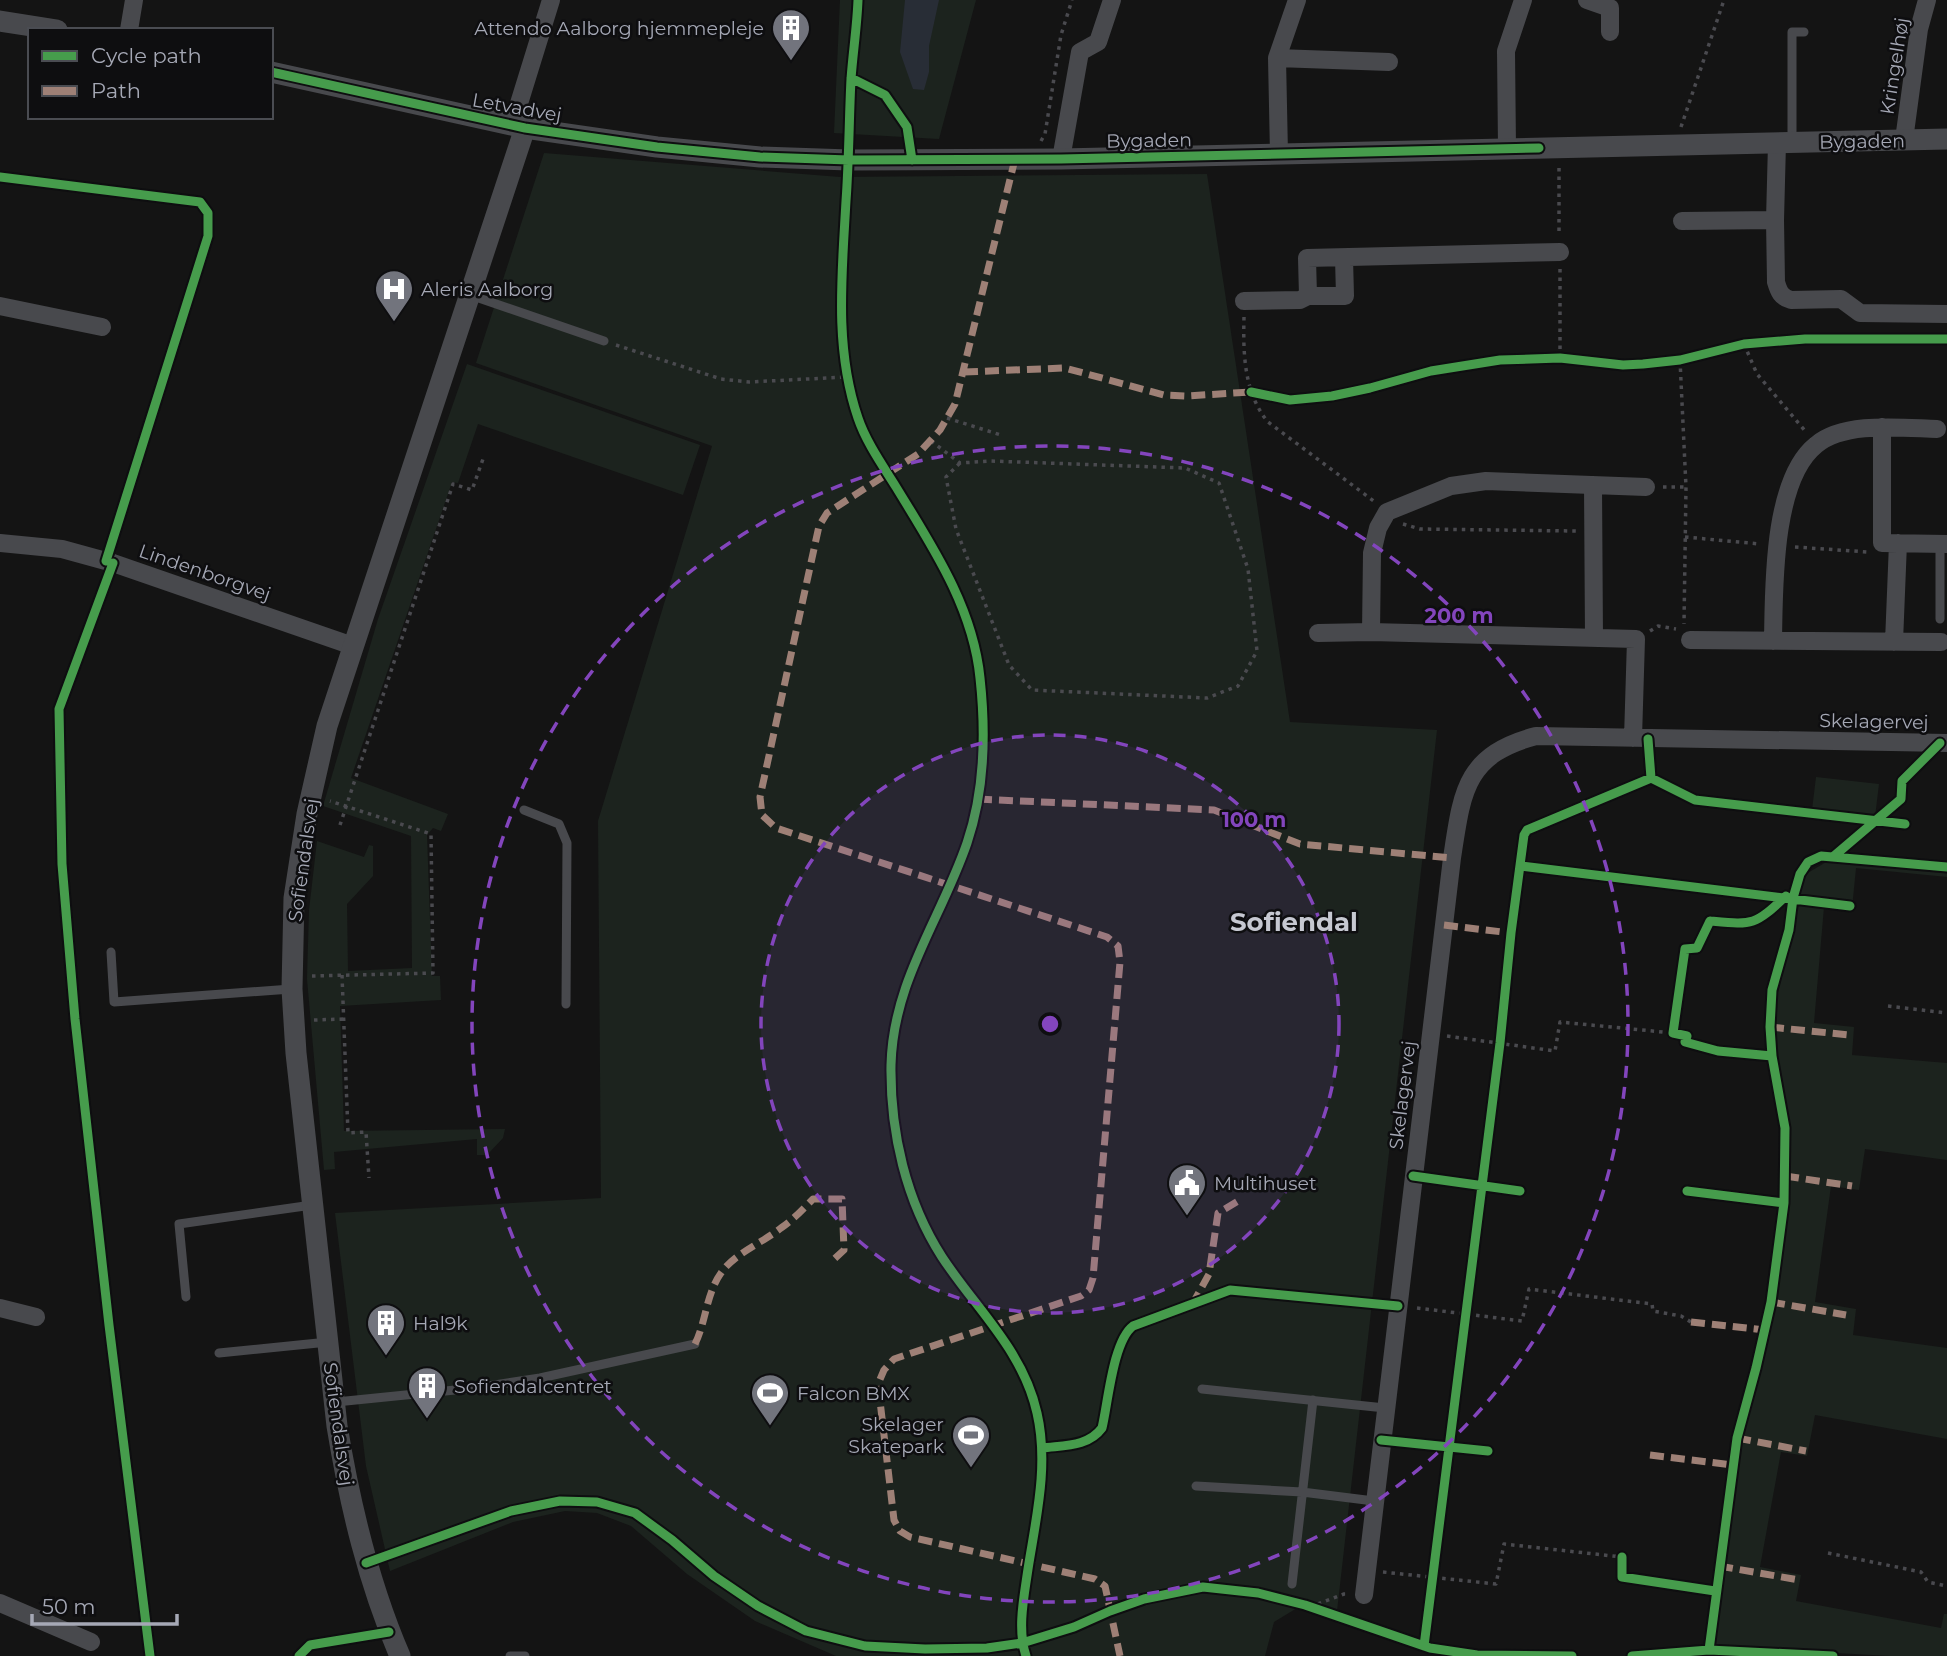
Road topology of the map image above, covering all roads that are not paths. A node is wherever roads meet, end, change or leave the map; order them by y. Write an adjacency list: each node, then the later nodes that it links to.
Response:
1 (134, 0): 10 (street)
2 (551, 0): 16 (street)
3 (1112, 0): 23 (street)
4 (1297, 0): 13 (street)
5 (1522, 0): 20 (street)
6 (1587, 0): 11 (street)
7 (1927, 0): 18 (street, Kringelhøj)
8 (0, 21): 9 (street)
9 (44, 28)
10 (130, 28)
11 (1610, 32)
12 (1804, 32): 19 (lane)
13 (1277, 58): 14 (street); 21 (street)
14 (1389, 62)
15 (273, 72): 16 (street, Letvadvej)
16 (518, 127): 22 (street, Letvadvej); 28 (street, Sofiendalsvej)
17 (1947, 139): 18 (street, Bygaden)
18 (1904, 140): 19 (street, Bygaden)
19 (1784, 143): 20 (street, Bygaden); 24 (street)
20 (1507, 148): 21 (street, Bygaden)
21 (1279, 154): 23 (street, Bygaden)
22 (760, 157): 23 (street, Bygaden)
23 (1061, 159)
24 (1774, 220): 25 (street); 32 (street)
25 (1682, 221)
26 (1560, 253): 27 (street)
27 (1345, 258): 29 (street); 29 (street)
28 (470, 295): 34 (lane); 50 (street, Sofiendalsvej)
29 (1308, 296): 30 (street)
30 (1244, 301)
31 (0, 306): 33 (street)
32 (1947, 314)
33 (102, 327)
34 (604, 341)
35 (1882, 428): 36 (street); 40 (street); 47 (street)
36 (1937, 429)
37 (1593, 485): 38 (street); 43 (street); 45 (street)
38 (1646, 486)
39 (0, 543): 50 (street, Lindenborgvej)
40 (1898, 543): 41 (street); 48 (street)
41 (1943, 544): 42 (lane)
42 (1940, 619)
43 (1371, 632): 44 (street); 45 (street)
44 (1318, 633)
45 (1594, 638): 51 (street)
46 (1690, 640): 47 (street)
47 (1773, 641): 48 (street)
48 (1894, 642): 49 (street)
49 (1941, 642)
50 (353, 646): 55 (street, Sofiendalsvej)
51 (1633, 738): 52 (street, Skelagervej); 67 (street, Skelagervej)
52 (1947, 743)
53 (524, 810): 56 (lane)
54 (111, 952): 55 (lane)
55 (293, 983): 57 (street, Sofiendalsvej)
56 (566, 1004)
57 (313, 1205): 58 (lane); 61 (street, Sofiendalsvej)
58 (186, 1297)
59 (0, 1308): 60 (street)
60 (36, 1317)
61 (328, 1342): 63 (lane); 66 (street, Sofiendalsvej)
62 (695, 1344): 66 (lane)
63 (219, 1353)
64 (1202, 1389): 65 (lane)
65 (1313, 1400): 67 (lane); 69 (lane)
66 (334, 1402): 75 (street, Sofiendalsvej)
67 (1385, 1408): 70 (street, Skelagervej)
68 (1196, 1486): 69 (lane)
69 (1303, 1492): 70 (lane); 71 (lane)
70 (1374, 1501): 72 (street, Skelagervej)
71 (1292, 1584)
72 (1364, 1595)
73 (0, 1603): 74 (street)
74 (91, 1642)
75 (400, 1656)
76 (510, 1656): 77 (lane)
77 (525, 1656)

